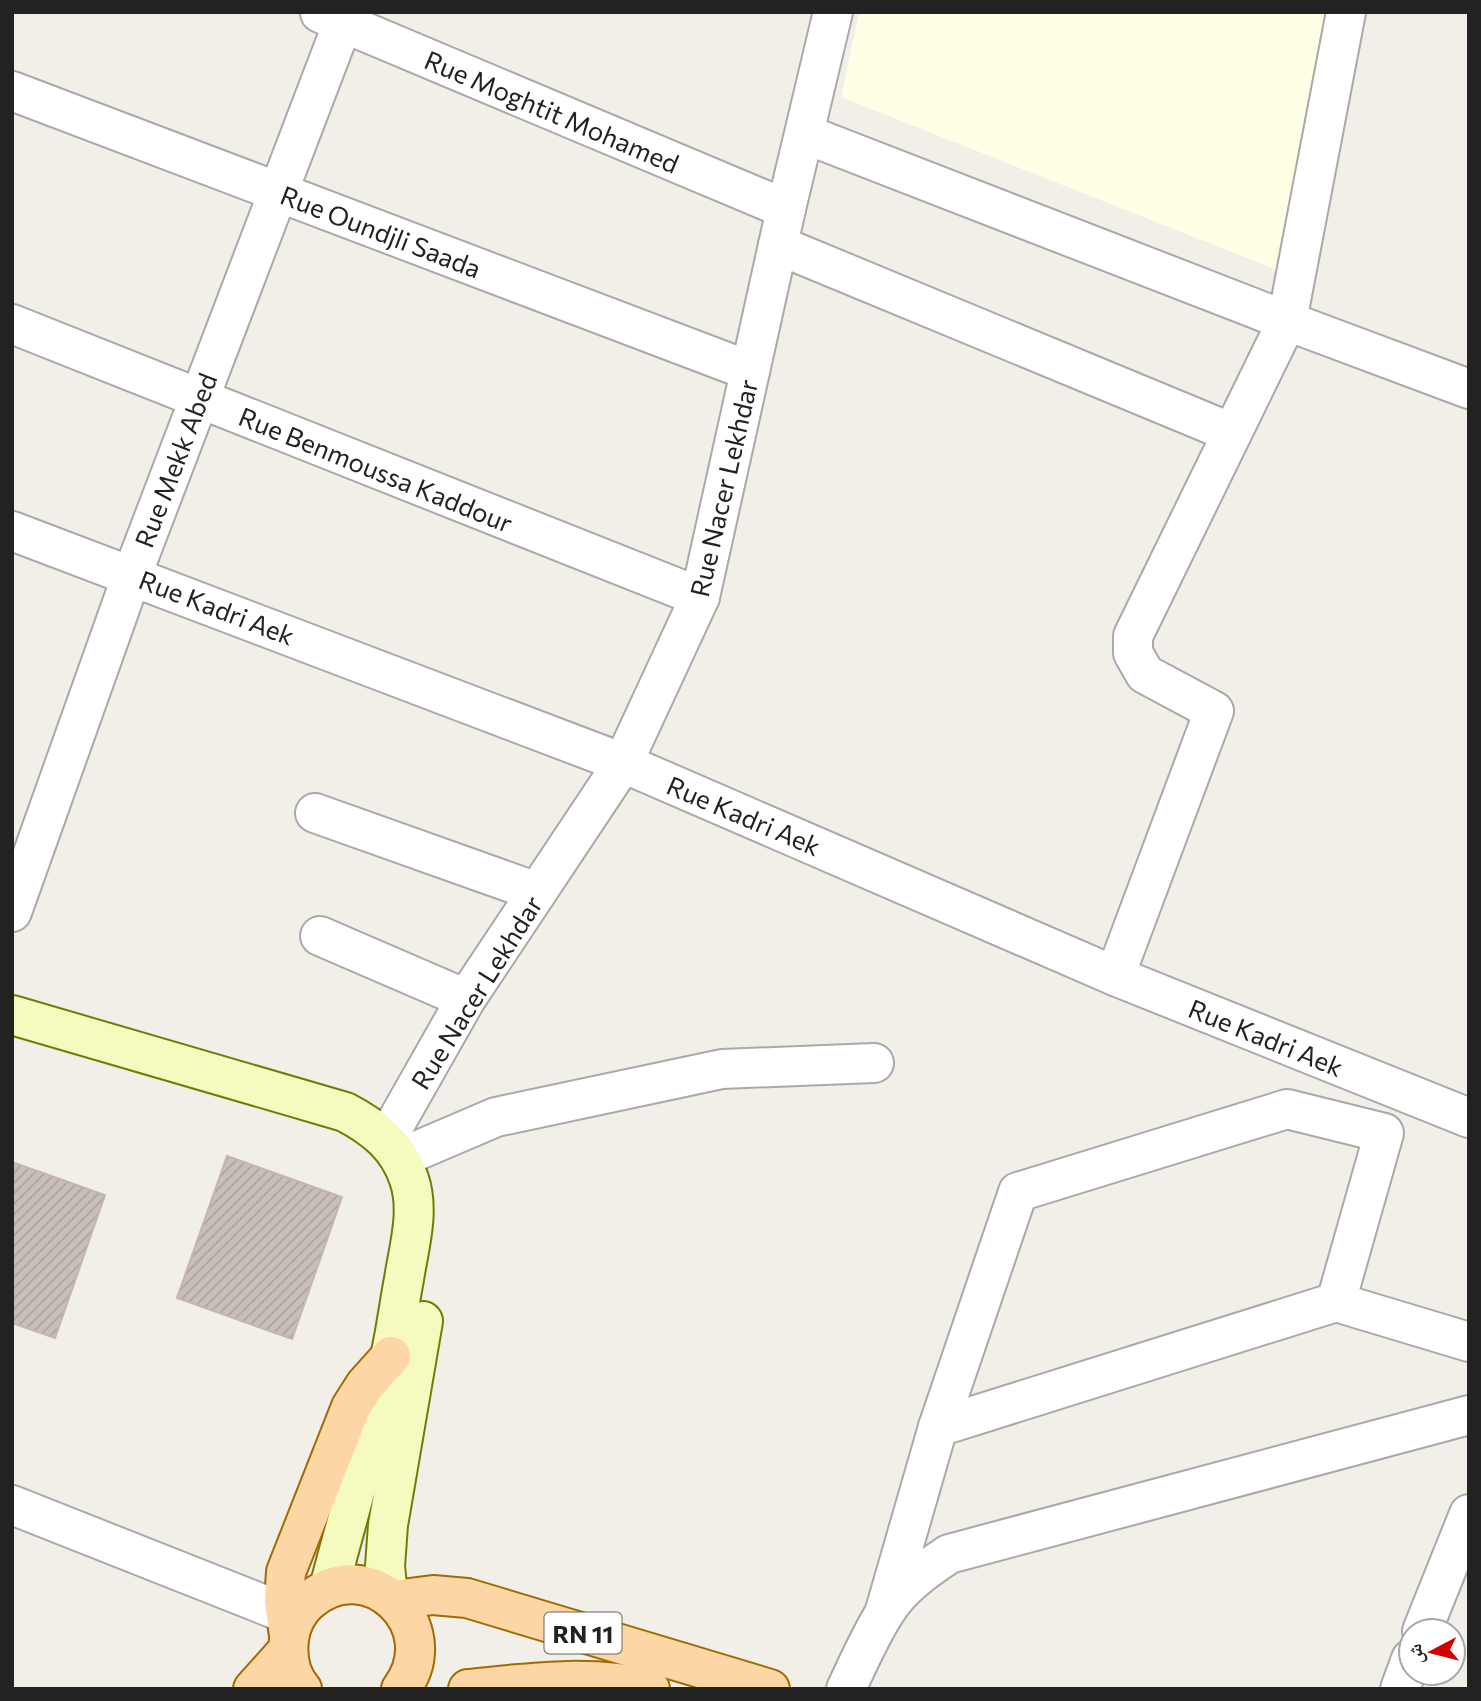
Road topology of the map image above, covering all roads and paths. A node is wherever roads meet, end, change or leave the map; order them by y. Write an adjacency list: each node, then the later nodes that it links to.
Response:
1 (833, 12): 5 (street, Rue Nacer Lekhdar)
2 (1346, 12): 8 (street)
3 (336, 16): 6 (street, Rue Mekk Abed); 7 (street, Rue Moghtit Mohamed)
4 (12, 91): 6 (street, Rue Oundjli Saada)
5 (805, 134): 7 (street, Rue Nacer Lekhdar); 8 (street)
6 (276, 191): 10 (street, Rue Oundjli Saada); 12 (street, Rue Mekk Abed)
7 (782, 227): 10 (street, Rue Nacer Lekhdar); 13 (street, Rue Moghtit Mohamed)
8 (1287, 321): 11 (street); 13 (street)
9 (12, 324): 12 (street, Rue Benmoussa Kaddour)
10 (750, 371): 16 (street, Rue Nacer Lekhdar)
11 (1469, 389)
12 (198, 398): 15 (street, Rue Mekk Abed); 16 (street, Rue Benmoussa Kaddour)
13 (1232, 433): 22 (street)
14 (12, 531): 15 (street, Rue Kadri Aek)
15 (132, 575): 17 (street, Rue Kadri Aek); 20 (street, Rue Mekk Abed)
16 (700, 597): 17 (street, Rue Nacer Lekhdar)
17 (623, 763): 19 (street, Rue Nacer Lekhdar); 22 (street, Rue Kadri Aek)
18 (315, 813): 19 (street)
19 (537, 892): 23 (street, Rue Nacer Lekhdar)
20 (12, 912)
21 (320, 936): 23 (street)
22 (1115, 976): 26 (street, Rue Kadri Aek)
23 (466, 999): 27 (street, Rue Nacer Lekhdar)
24 (12, 1015): 27 (main road)
25 (874, 1063): 27 (street)
26 (1469, 1118)
27 (393, 1149): 28 (main road)
28 (412, 1228): 31 (main road); 37 (main road)
29 (1336, 1301): 30 (street); 33 (street); 33 (street)
30 (1469, 1342)
31 (391, 1356): 36 (main road); 40 (main road)
32 (1469, 1416): 38 (street)
33 (937, 1427): 38 (street)
34 (12, 1505): 40 (street)
35 (1465, 1533): 39 (street)
36 (329, 1588): 37 (main road); 40 (main road)
37 (391, 1598): 43 (main road); 46 (main road, RN 11)
38 (884, 1614): 47 (street)
39 (1428, 1617)
40 (288, 1633): 41 (main road); 42 (main road)
41 (253, 1689)
42 (302, 1689)
43 (401, 1689)
44 (468, 1689): 45 (main road, RN 11)
45 (650, 1689)
46 (770, 1689)
47 (846, 1689)

